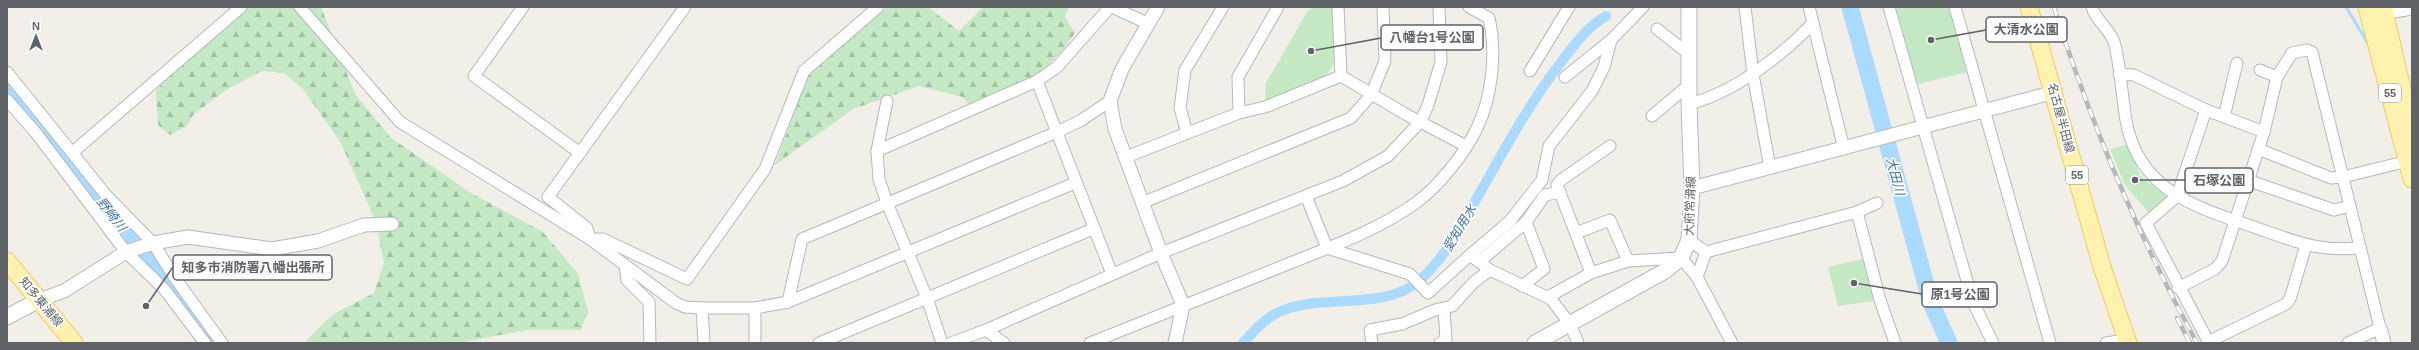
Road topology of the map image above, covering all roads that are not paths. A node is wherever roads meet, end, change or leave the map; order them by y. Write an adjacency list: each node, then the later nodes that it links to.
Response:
1 (241, 7): 64 (street)
2 (300, 7): 87 (street)
3 (523, 7): 65 (street)
4 (685, 7): 65 (street)
5 (878, 7): 87 (street)
6 (1111, 7): 27 (street); 40 (street)
7 (1158, 7): 27 (street)
8 (1278, 7): 50 (street)
9 (1338, 7): 37 (street)
10 (1383, 7): 43 (street)
11 (1439, 7): 53 (street)
12 (1469, 7): 59 (street)
13 (1569, 7): 33 (street)
14 (1643, 7): 29 (street)
15 (1689, 7): 30 (main road, 大府常滑線)
16 (1745, 7): 35 (street)
17 (1809, 7): 26 (street)
18 (1889, 7): 54 (street)
19 (1955, 7): 49 (street)
20 (2030, 7): 42 (main road, 名古屋半田線 / 55)
21 (2092, 7): 36 (street)
22 (2367, 7): 67 (main road, 55)
23 (1221, 8): 58 (street)
24 (2412, 9): 25 (street)
25 (2389, 10): 57 (main road, 55)
26 (1813, 23): 35 (street); 61 (street)
27 (1149, 24): 46 (street)
28 (1657, 29): 30 (street)
29 (1611, 40): 38 (street); 98 (street)
30 (1690, 55): 41 (main road, 大府常滑線)
31 (2237, 63): 52 (street)
32 (2260, 70): 39 (street)
33 (1530, 71)
34 (7, 72): 64 (street)
35 (1753, 74): 47 (street); 68 (street)
36 (2119, 74): 48 (street); 76 (street)
37 (1341, 76): 43 (street); 50 (street)
38 (1565, 77)
39 (2277, 77): 56 (street); 69 (street)
40 (1037, 81): 55 (street); 63 (street)
41 (1690, 84): 47 (main road, 大府常滑線); 51 (street)
42 (2055, 92): 49 (street); 120 (main road, 名古屋半田線 / 55)
43 (1371, 94): 53 (street); 77 (street)
44 (7, 100): 93 (street)
45 (887, 101): 63 (street)
46 (1110, 101): 55 (street); 66 (street)
47 (1689, 104): 73 (main road, 大府常滑線)
48 (2206, 110): 52 (street); 76 (street)
49 (1984, 112): 54 (street); 140 (street)
50 (1239, 113): 58 (street)
51 (1652, 116)
52 (2224, 117): 56 (street)
53 (1421, 121): 59 (street); 75 (street)
54 (1924, 128): 61 (street); 139 (street)
55 (1057, 132): 72 (street); 78 (street)
56 (2264, 132): 62 (street)
57 (2412, 132)
58 (1187, 133): 66 (street)
59 (1466, 146): 91 (street)
60 (1610, 146): 74 (street)
61 (1844, 149): 68 (street)
62 (2258, 149): 69 (street); 71 (street)
63 (877, 151): 78 (street)
64 (72, 152): 89 (street)
65 (580, 153): 87 (street)
66 (1126, 158): 77 (street)
67 (2410, 161): 69 (street); 70 (main road, 55)
68 (1770, 168): 73 (street)
69 (2343, 177): 80 (street)
70 (2412, 179)
71 (2247, 180): 80 (street); 82 (street)
72 (1076, 183): 85 (street); 94 (street)
73 (1692, 188): 88 (main road, 大府常滑線)
74 (1560, 192): 83 (street); 86 (street)
75 (1306, 196): 91 (street); 96 (street)
76 (2177, 196): 82 (street); 107 (street)
77 (1144, 202): 96 (street)
78 (887, 203): 94 (street); 111 (street)
79 (1877, 203): 81 (street)
80 (2350, 206): 92 (street)
81 (1857, 212): 95 (street); 138 (street)
82 (2234, 220): 90 (street); 107 (street)
83 (1526, 222): 98 (street); 106 (street)
84 (392, 224): 89 (street)
85 (1093, 229): 104 (street); 109 (street)
86 (1576, 233): 100 (street); 103 (street)
87 (590, 239): 101 (street)
88 (1689, 240): 95 (street); 97 (main road, 大府常滑線)
89 (149, 244): 93 (street); 123 (street)
90 (2306, 245): 92 (street); 142 (street)
91 (1327, 248): 98 (street); 112 (street)
92 (2360, 248): 118 (street)
93 (129, 251): 110 (street); 122 (street)
94 (907, 252): 109 (street); 111 (street)
95 (1706, 252): 105 (street)
96 (1161, 253): 104 (street); 112 (street)
97 (1681, 258): 100 (street); 105 (street); 117 (main road, 大府常滑線)
98 (1474, 259): 102 (street)
99 (7, 261): 110 (main road, 知多東浦線)
100 (1628, 261): 103 (street)
101 (625, 267): 113 (street); 124 (street)
102 (1490, 270): 106 (street); 115 (street)
103 (1591, 273): 108 (street)
104 (1112, 274): 119 (street)
105 (1697, 277): 137 (street)
106 (1522, 286): 108 (street)
107 (2178, 288): 142 (street)
108 (1548, 297): 117 (street)
109 (927, 298): 127 (street); 128 (street)
110 (39, 300): 116 (main road); 121 (main road, 知多東浦線)
111 (788, 302): 114 (street)
112 (1183, 305): 131 (street); 132 (street)
113 (702, 308): 114 (street); 125 (street)
114 (755, 308): 126 (street)
115 (1444, 309): 133 (street); 134 (street)
116 (7, 317)
117 (1570, 324): 135 (main road, 大府常滑線); 136 (street)
118 (2380, 328): 143 (street); 144 (street)
119 (986, 330): 129 (street); 130 (street)
120 (2127, 341): 141 (street)
121 (74, 343)
122 (205, 343)
123 (222, 343)
124 (650, 343)
125 (704, 343)
126 (755, 343)
127 (819, 343)
128 (942, 343)
129 (951, 343)
130 (1004, 343)
131 (1090, 343)
132 (1175, 343)
133 (1372, 343)
134 (1440, 343)
135 (1535, 343)
136 (1578, 343)
137 (1732, 343)
138 (1895, 343)
139 (1993, 343)
140 (2050, 343)
141 (2106, 343)
142 (2208, 343)
143 (2348, 343)
144 (2384, 343)

